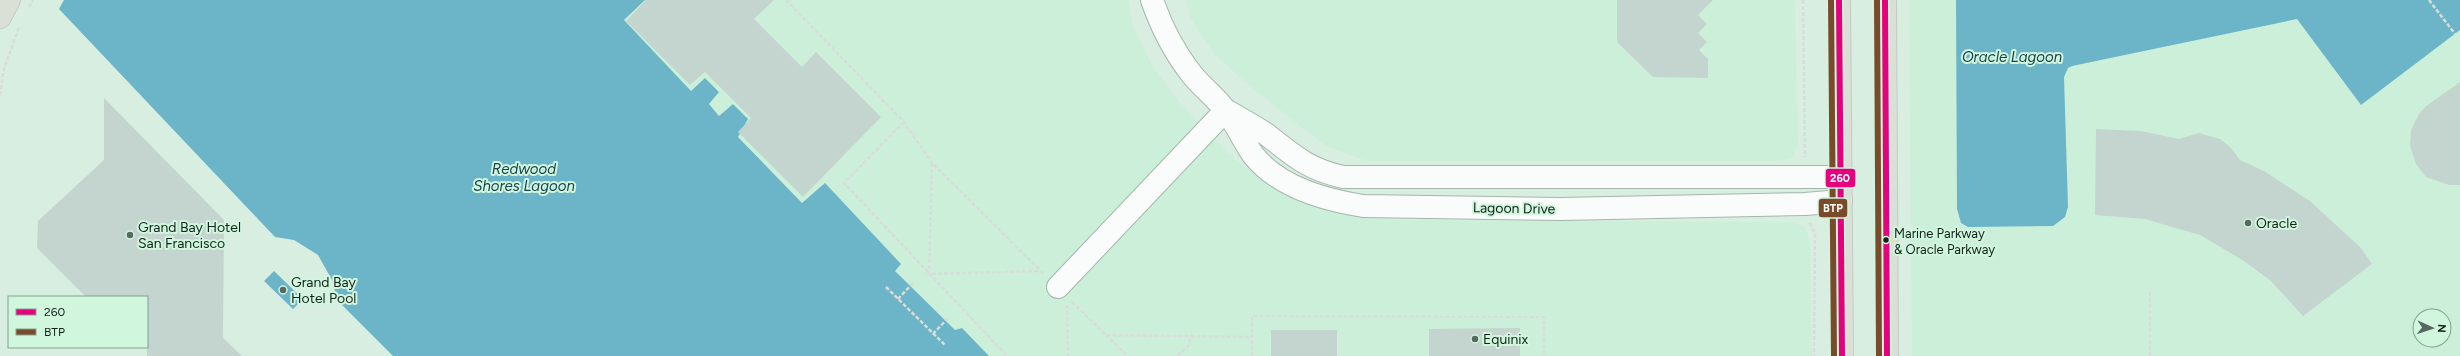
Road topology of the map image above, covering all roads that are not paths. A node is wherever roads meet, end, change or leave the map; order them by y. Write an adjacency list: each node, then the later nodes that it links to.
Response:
1 (9, 0): 5 (main road)
2 (1152, 0): 6 (street, Lagoon Drive)
3 (1840, 0): 7 (main road)
4 (1885, 0): 11 (main road)
5 (0, 17)
6 (1226, 110): 7 (street, Lagoon Drive); 8 (street, Lagoon Drive); 9 (street)
7 (1841, 177): 8 (main road)
8 (1841, 201): 10 (main road)
9 (1062, 292)
10 (1842, 356)
11 (1887, 356)

